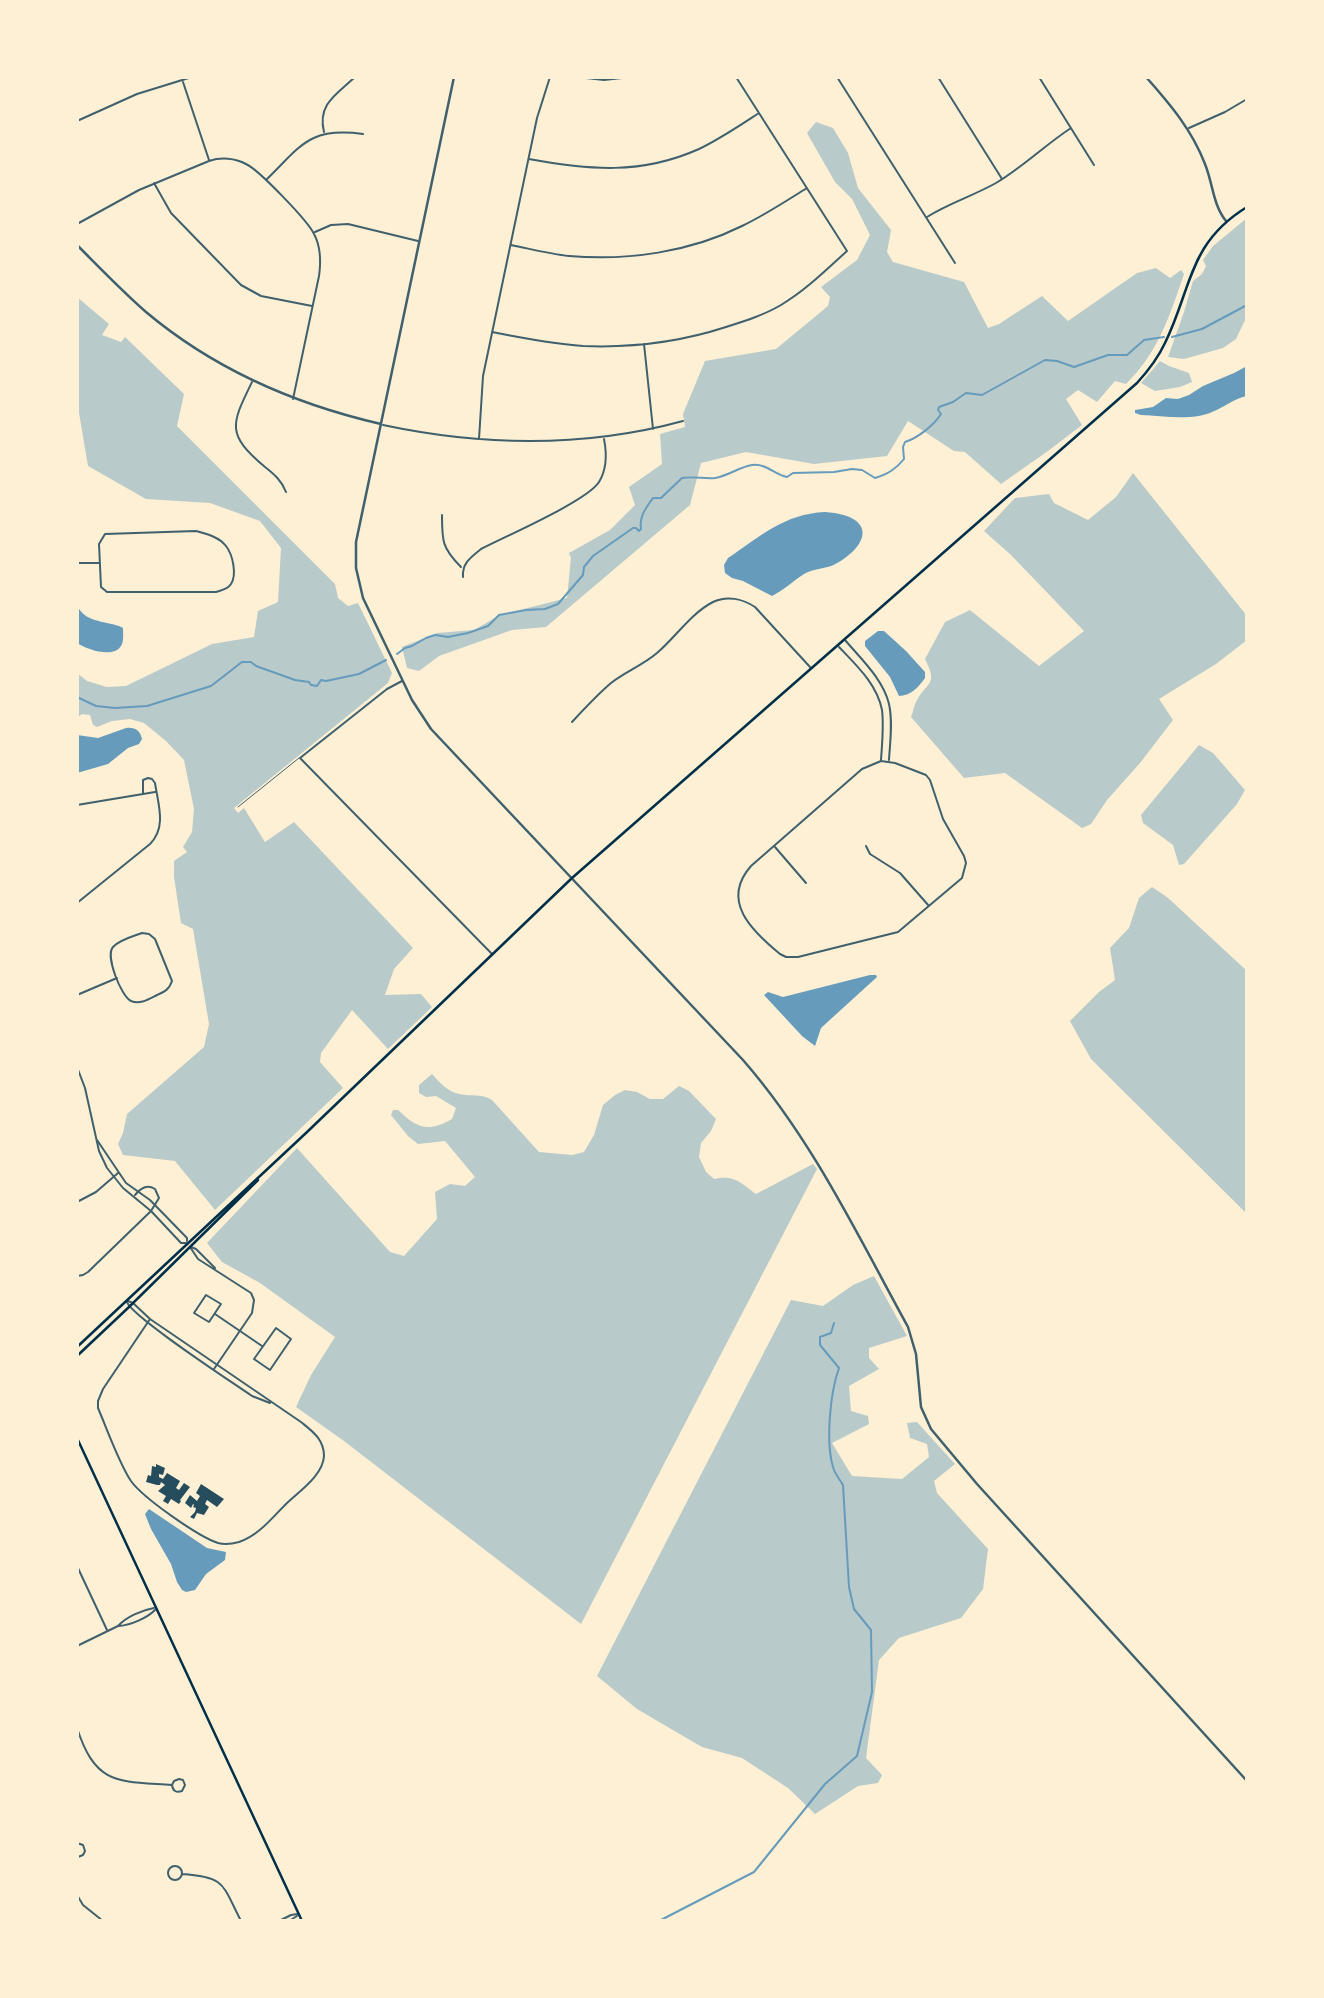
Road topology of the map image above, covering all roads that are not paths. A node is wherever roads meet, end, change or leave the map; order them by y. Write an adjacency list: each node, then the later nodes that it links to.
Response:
1 (192, 77): 12 (street)
2 (355, 77): 18 (street)
3 (454, 77): 32 (street)
4 (550, 77): 20 (street)
5 (577, 77): 6 (street)
6 (631, 77)
7 (736, 77): 14 (street)
8 (837, 77): 28 (street)
9 (938, 77): 23 (street)
10 (1039, 77): 16 (street)
11 (1146, 77): 17 (street)
12 (183, 80): 15 (street); 21 (street)
13 (1247, 99): 17 (street)
14 (759, 113): 20 (street); 26 (street)
15 (77, 121)
16 (1071, 128): 22 (street); 23 (street)
17 (1188, 129): 29 (street)
18 (324, 133): 19 (street); 24 (street)
19 (363, 134)
20 (528, 159): 34 (street)
21 (209, 160): 24 (street); 25 (street)
22 (1094, 165)
23 (1002, 179): 28 (street)
24 (266, 180): 31 (street)
25 (154, 183): 30 (street); 36 (street)
26 (807, 188): 34 (street); 38 (street)
27 (1247, 207): 29 (main road)
28 (926, 218): 35 (street)
29 (1226, 222): 52 (main road)
30 (77, 224)
31 (314, 233): 32 (street); 36 (street)
32 (419, 241): 42 (street)
33 (77, 245): 39 (street)
34 (510, 245): 37 (street)
35 (955, 263)
36 (313, 306): 40 (street)
37 (492, 332): 38 (street); 45 (street)
38 (644, 344): 43 (street)
39 (252, 382): 40 (street); 46 (street)
40 (293, 399): 42 (street)
41 (683, 421): 43 (street)
42 (381, 424): 45 (street); 57 (street)
43 (653, 430): 44 (street)
44 (604, 437): 45 (street); 50 (street)
45 (479, 439)
46 (286, 492)
47 (442, 515): 50 (street)
48 (77, 563): 49 (street)
49 (100, 563): 49 (street)
50 (463, 569): 51 (street)
51 (463, 577)
52 (844, 639): 53 (main road); 54 (street)
53 (837, 645): 55 (main road); 56 (street)
54 (866, 665): 56 (street); 61 (street)
55 (811, 668): 58 (street); 68 (main road)
56 (860, 670): 60 (street)
57 (402, 680): 59 (street); 68 (street)
58 (572, 722)
59 (300, 758): 65 (lane); 72 (street)
60 (881, 761): 61 (street); 66 (street)
61 (889, 761): 71 (street)
62 (156, 792): 63 (street); 63 (street); 70 (street)
63 (143, 794): 64 (street)
64 (77, 805)
65 (238, 807)
66 (774, 846): 69 (street); 71 (street)
67 (866, 846): 71 (street)
68 (572, 878): 72 (main road); 110 (street)
69 (806, 883)
70 (77, 903)
71 (930, 906)
72 (492, 954): 78 (main road)
73 (117, 978): 73 (street); 74 (street)
74 (77, 995)
75 (77, 1068): 76 (street)
76 (79, 1076): 77 (street)
77 (96, 1139): 79 (street); 80 (street)
78 (293, 1144): 86 (main road); 87 (main road)
79 (118, 1173): 80 (street); 81 (street)
80 (113, 1178): 82 (street); 83 (street)
81 (137, 1192): 82 (street); 84 (street); 84 (street)
82 (134, 1196): 85 (street)
83 (77, 1202)
84 (155, 1206): 85 (street); 86 (street)
85 (151, 1211): 86 (street); 89 (street)
86 (187, 1243): 87 (street); 90 (main road)
87 (191, 1247): 88 (street); 88 (street); 91 (main road)
88 (216, 1269): 96 (street)
89 (77, 1276)
90 (127, 1301): 91 (street); 92 (street); 97 (main road)
91 (133, 1303): 92 (main road); 94 (street)
92 (129, 1307): 95 (street); 99 (main road)
93 (215, 1314): 93 (street); 96 (street)
94 (150, 1319): 95 (street); 100 (street)
95 (147, 1323): 101 (street); 102 (street)
96 (240, 1331): 98 (street); 100 (street)
97 (77, 1347)
98 (263, 1347): 98 (street)
99 (77, 1356)
100 (217, 1365): 101 (street); 102 (street)
101 (214, 1369): 102 (street)
102 (274, 1405)
103 (77, 1438): 105 (main road)
104 (77, 1566): 106 (street)
105 (156, 1608): 106 (street); 117 (main road)
106 (107, 1631): 107 (street)
107 (77, 1646)
108 (77, 1728): 109 (street)
109 (78, 1733): 111 (street)
110 (1247, 1780)
111 (172, 1785)
112 (77, 1843): 113 (street)
113 (78, 1857): 114 (street)
114 (77, 1863)
115 (182, 1874): 115 (street); 119 (street)
116 (77, 1895): 118 (street)
117 (299, 1914): 120 (street); 121 (street); 122 (main road)
118 (103, 1921)
119 (241, 1921)
120 (279, 1921)
121 (289, 1921)
122 (302, 1921)

